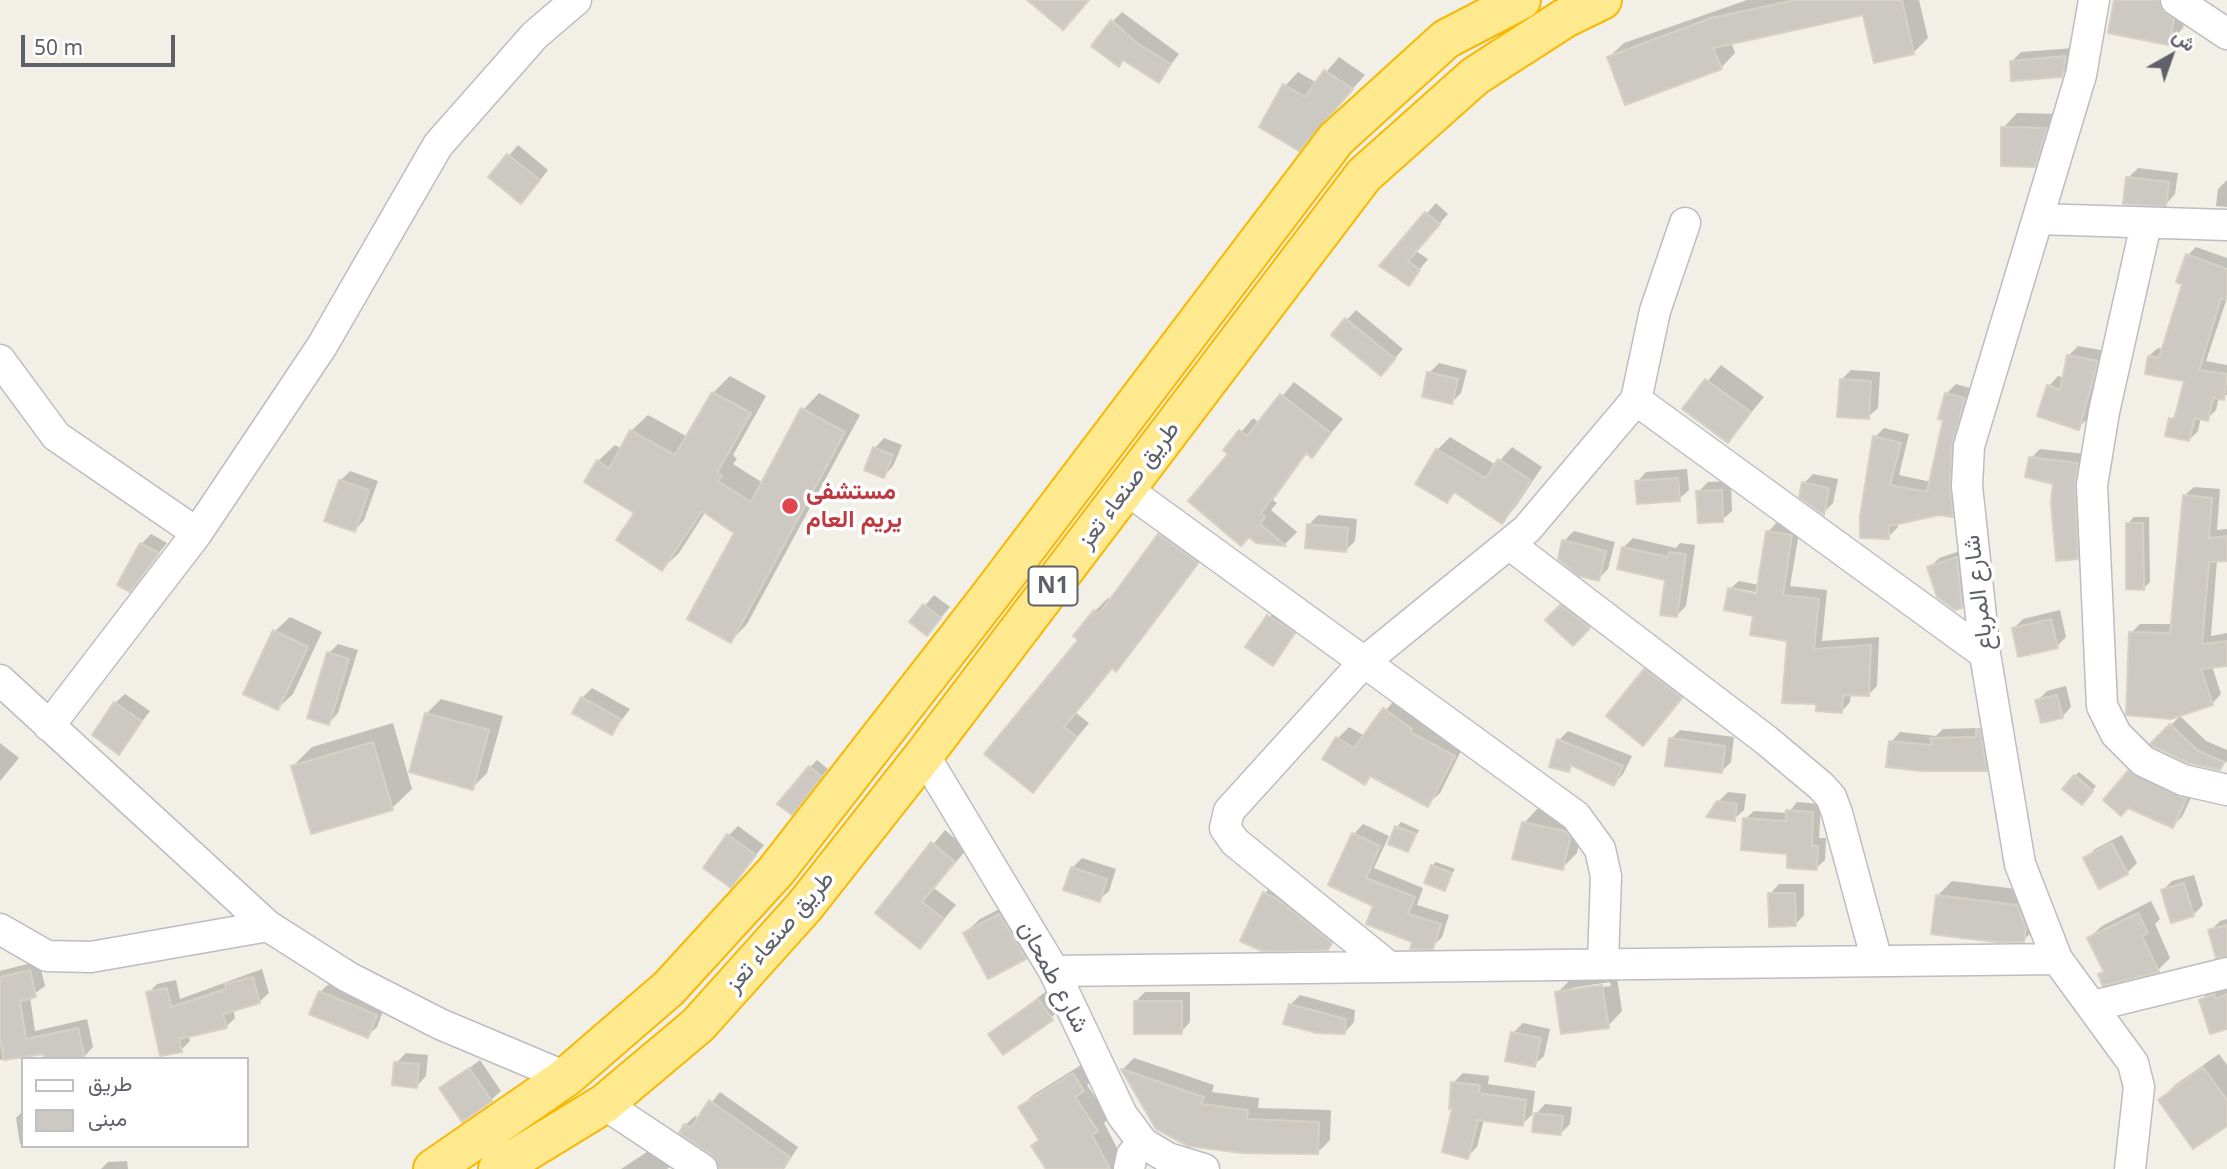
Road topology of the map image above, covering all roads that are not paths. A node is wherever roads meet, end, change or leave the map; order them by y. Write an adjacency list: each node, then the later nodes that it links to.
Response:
1 (576, 0): 14 (street)
2 (1521, 0): 19 (highway, طريق صنعاء تعز / N1)
3 (1602, 0): 13 (highway, طريق صنعاء تعز / N1)
4 (2094, 0): 7 (street, شارع المرباع)
5 (2176, 0): 6 (street)
6 (2227, 34)
7 (2038, 219): 9 (street); 16 (street, شارع المرباع)
8 (1685, 223): 12 (street)
9 (2146, 224): 10 (street); 22 (street)
10 (2227, 225)
11 (0, 360): 14 (street)
12 (1636, 400): 15 (street); 16 (street)
13 (1126, 489): 17 (street); 21 (highway, طريق صنعاء تعز / N1)
14 (197, 533): 20 (street)
15 (1509, 544): 17 (street); 26 (street)
16 (1985, 654): 25 (street, شارع المرباع)
17 (1364, 662): 27 (street); 28 (street)
18 (0, 680): 20 (street)
19 (890, 722): 21 (highway); 32 (highway, طريق صنعاء تعز / N1)
20 (49, 726): 23 (street)
21 (924, 755): 29 (street, شارع طمحان); 33 (highway, طريق صنعاء تعز / N1)
22 (2227, 790)
23 (268, 926): 24 (street); 32 (street)
24 (0, 929)
25 (2057, 959): 26 (street); 31 (street, شارع المرباع)
26 (1877, 961): 27 (street)
27 (1603, 963): 28 (street)
28 (1388, 966): 29 (street)
29 (1055, 971): 34 (street, شارع طمحان)
30 (2227, 973): 31 (street)
31 (2093, 1006): 39 (street, شارع المرباع)
32 (566, 1077): 35 (highway, طريق صنعاء تعز / N1)
33 (604, 1104): 36 (highway, طريق صنعاء تعز / N1); 37 (street)
34 (1136, 1156): 38 (street, شارع طمحان)
35 (433, 1169)
36 (498, 1169)
37 (702, 1169)
38 (1204, 1169)
39 (2130, 1169)

